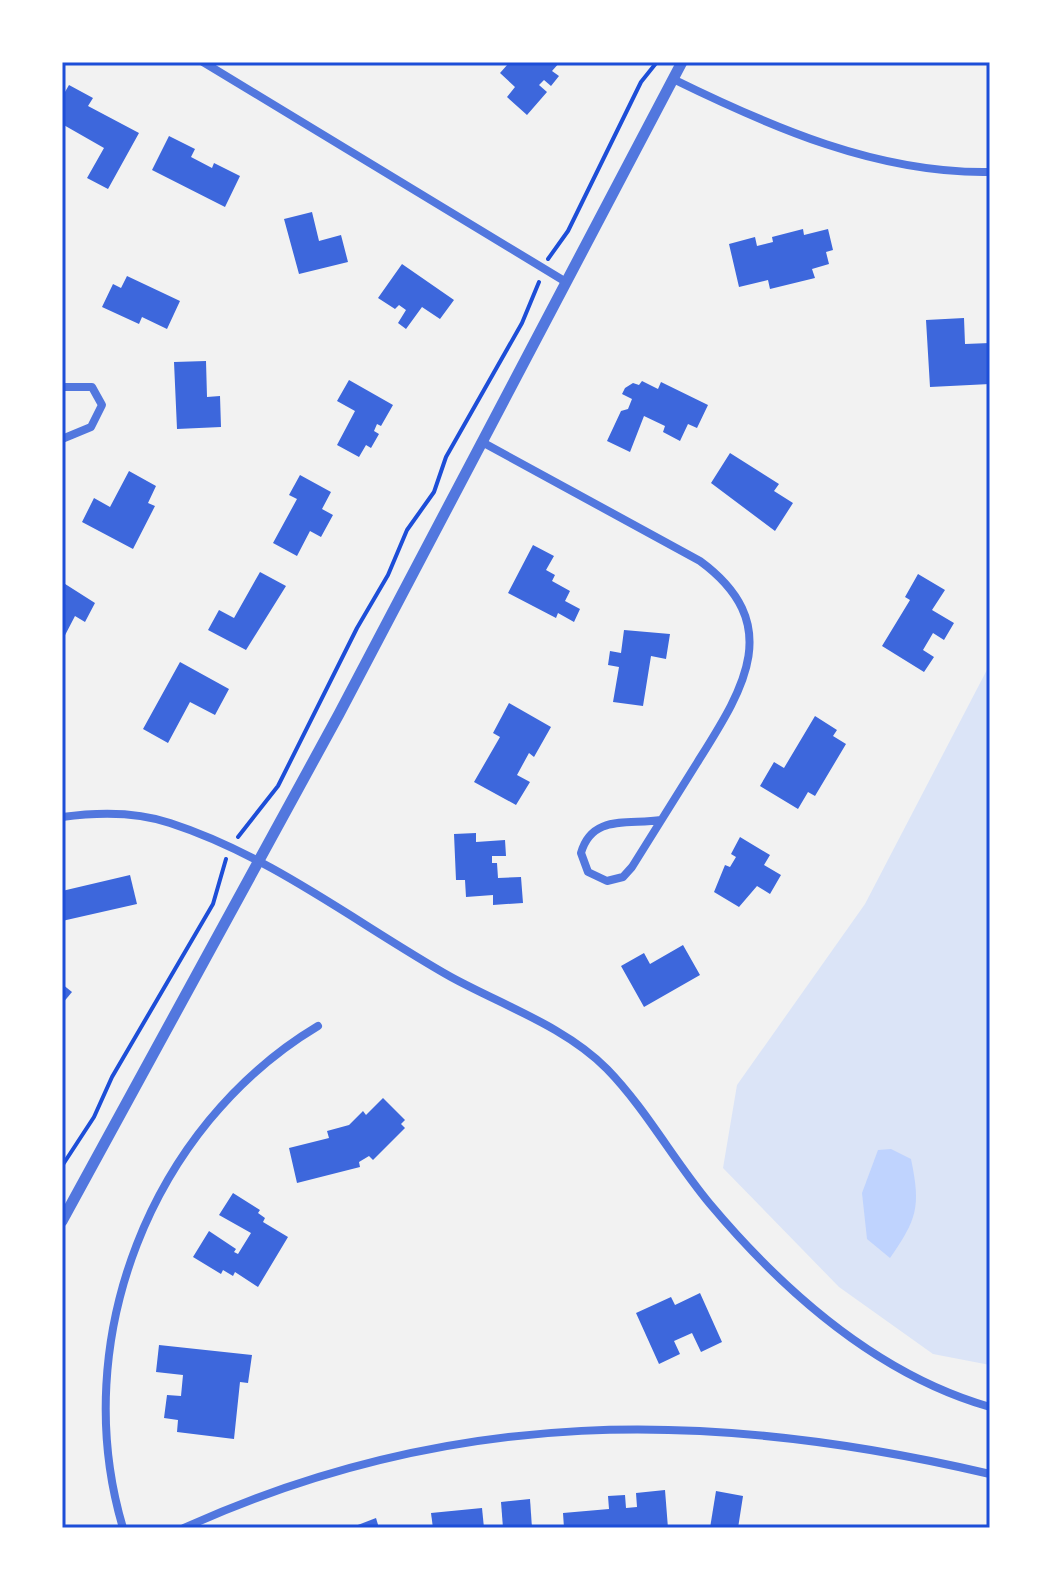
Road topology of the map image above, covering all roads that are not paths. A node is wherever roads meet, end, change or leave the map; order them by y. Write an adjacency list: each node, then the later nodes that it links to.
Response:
1 (203, 62): 5 (street)
2 (682, 62): 3 (street)
3 (673, 79): 4 (street); 5 (street)
4 (990, 172)
5 (566, 282): 8 (street)
6 (62, 387): 7 (street)
7 (62, 439)
8 (482, 442): 10 (street); 11 (street)
9 (62, 817): 11 (street)
10 (661, 820): 10 (street)
11 (257, 863): 13 (street); 14 (street)
12 (318, 1026): 16 (street)
13 (62, 1221)
14 (990, 1407)
15 (990, 1474): 17 (street)
16 (123, 1528)
17 (184, 1528)

